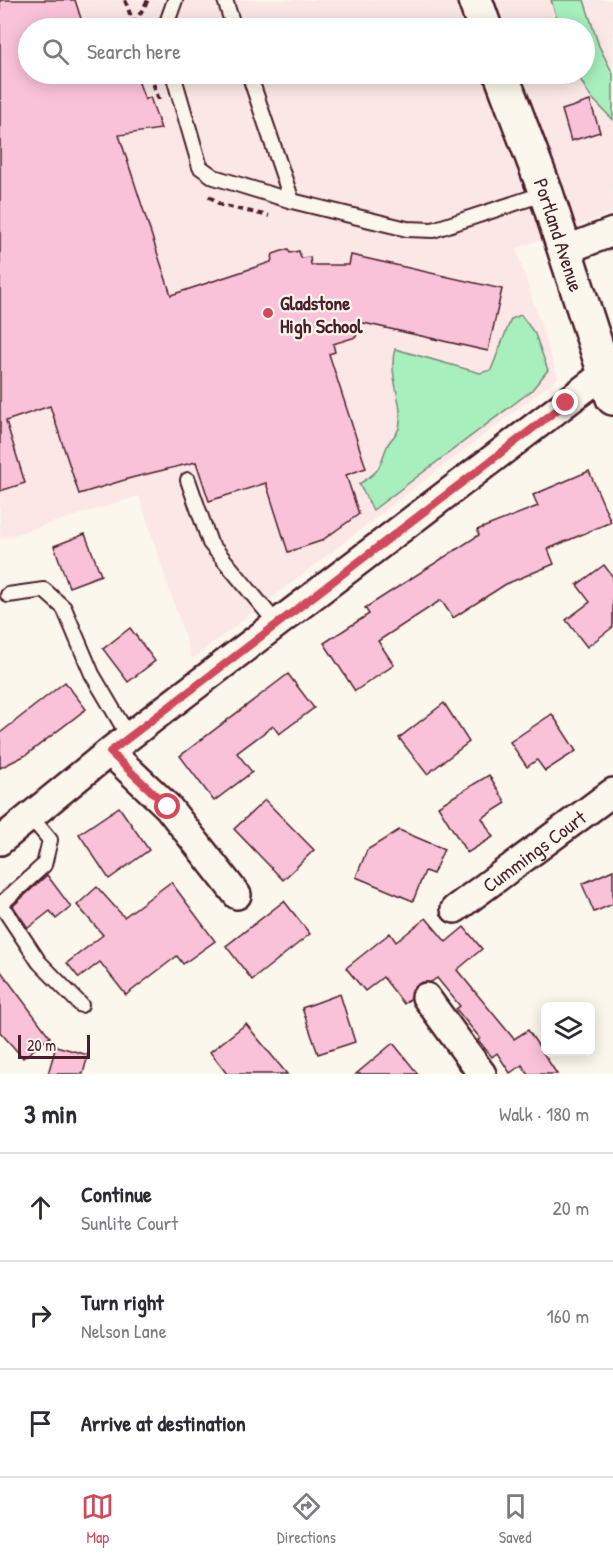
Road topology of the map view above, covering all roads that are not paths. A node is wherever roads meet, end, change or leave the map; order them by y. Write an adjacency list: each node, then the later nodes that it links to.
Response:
1 (175, 0): 4 (lane)
2 (225, 0): 5 (lane)
3 (475, 0): 6 (street)
4 (169, 18)
5 (231, 18)
6 (481, 18)
7 (176, 84): 11 (lane)
8 (252, 84): 11 (lane)
9 (505, 84): 10 (street, Portland Avenue)
10 (546, 193): 11 (lane); 13 (street, Portland Avenue)
11 (292, 201)
12 (613, 232): 13 (street)
13 (565, 250): 14 (street, Portland Avenue)
14 (609, 386): 17 (street)
15 (188, 480): 17 (lane)
16 (8, 595): 18 (lane)
17 (277, 624): 18 (street)
18 (119, 745): 20 (street); 22 (street)
19 (613, 792): 24 (street, Cummings Court)
20 (30, 816): 21 (street); 23 (lane)
21 (0, 841)
22 (237, 895)
23 (0, 903): 26 (lane)
24 (455, 909)
25 (426, 996): 27 (street)
26 (81, 1005)
27 (482, 1074)

